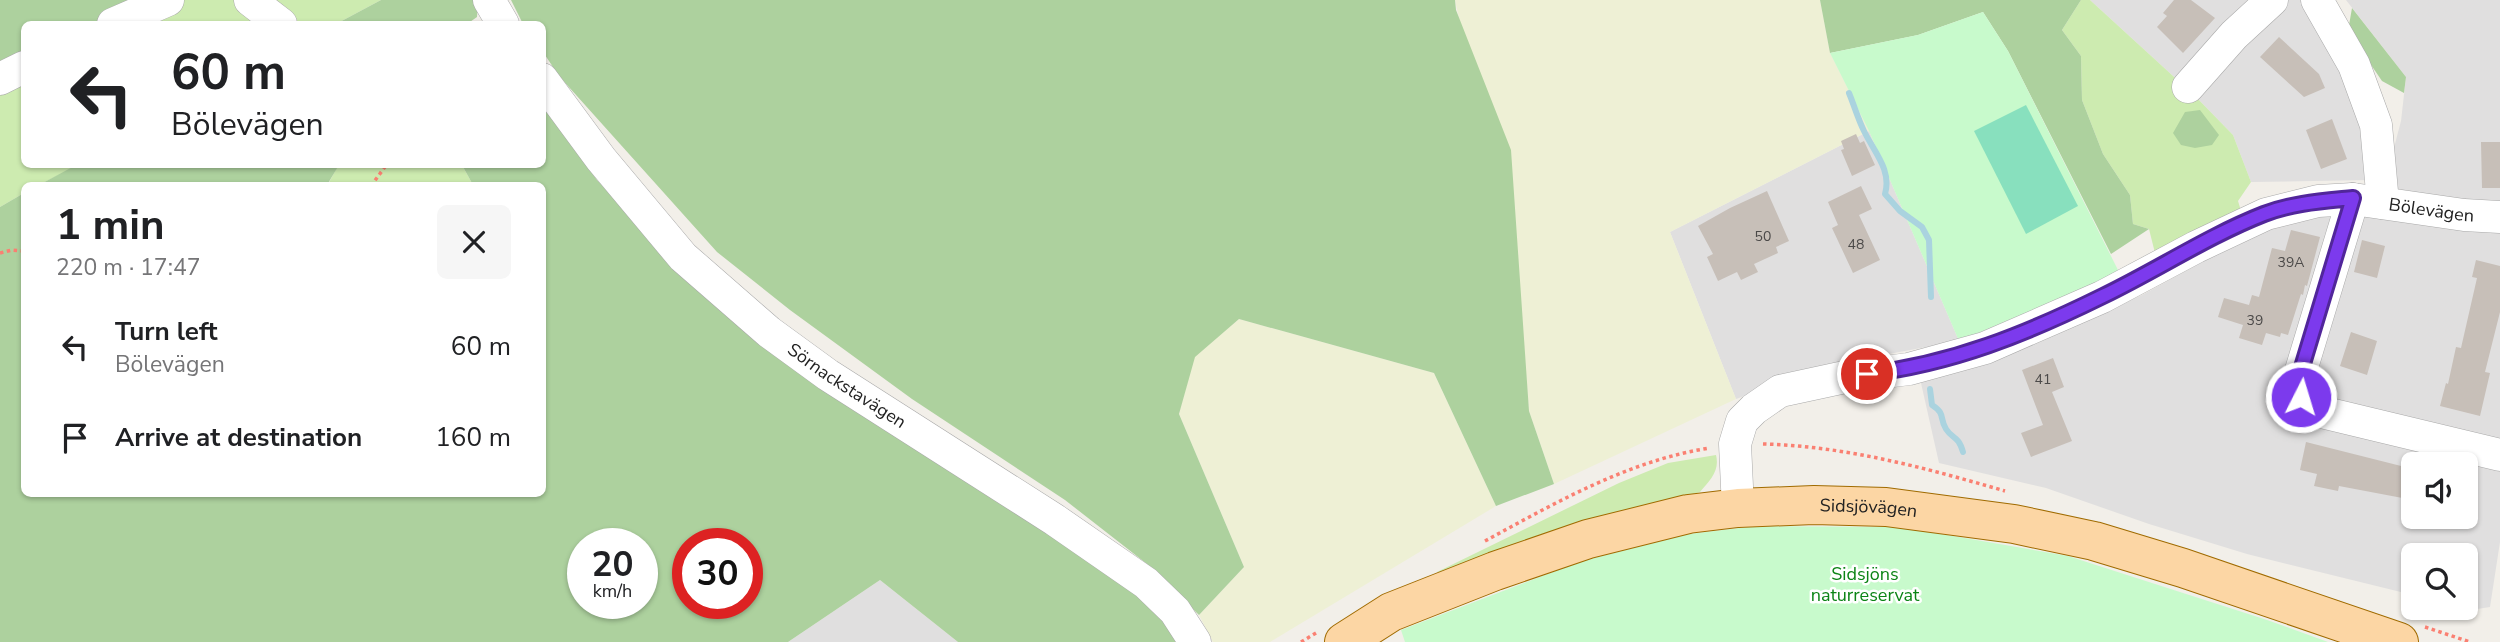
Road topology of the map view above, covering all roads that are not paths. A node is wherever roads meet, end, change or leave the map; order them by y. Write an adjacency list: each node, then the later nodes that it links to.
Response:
1 (168, 0): 6 (street)
2 (250, 0): 7 (street)
3 (489, 0): 8 (street)
4 (2272, 0): 12 (street)
5 (2317, 0): 13 (street)
6 (120, 21)
7 (277, 21)
8 (500, 21)
9 (21, 68): 10 (street)
10 (0, 79)
11 (546, 84): 17 (street, Sörnackstavägen)
12 (2188, 87)
13 (2368, 201): 14 (street, Bölevägen); 15 (street); 16 (street, Bölevägen)
14 (2500, 217)
15 (2500, 455)
16 (1738, 508): 18 (main road, Sidsjövägen); 19 (main road, Sidsjövägen)
17 (1195, 642)
18 (1344, 642)
19 (2399, 642)

